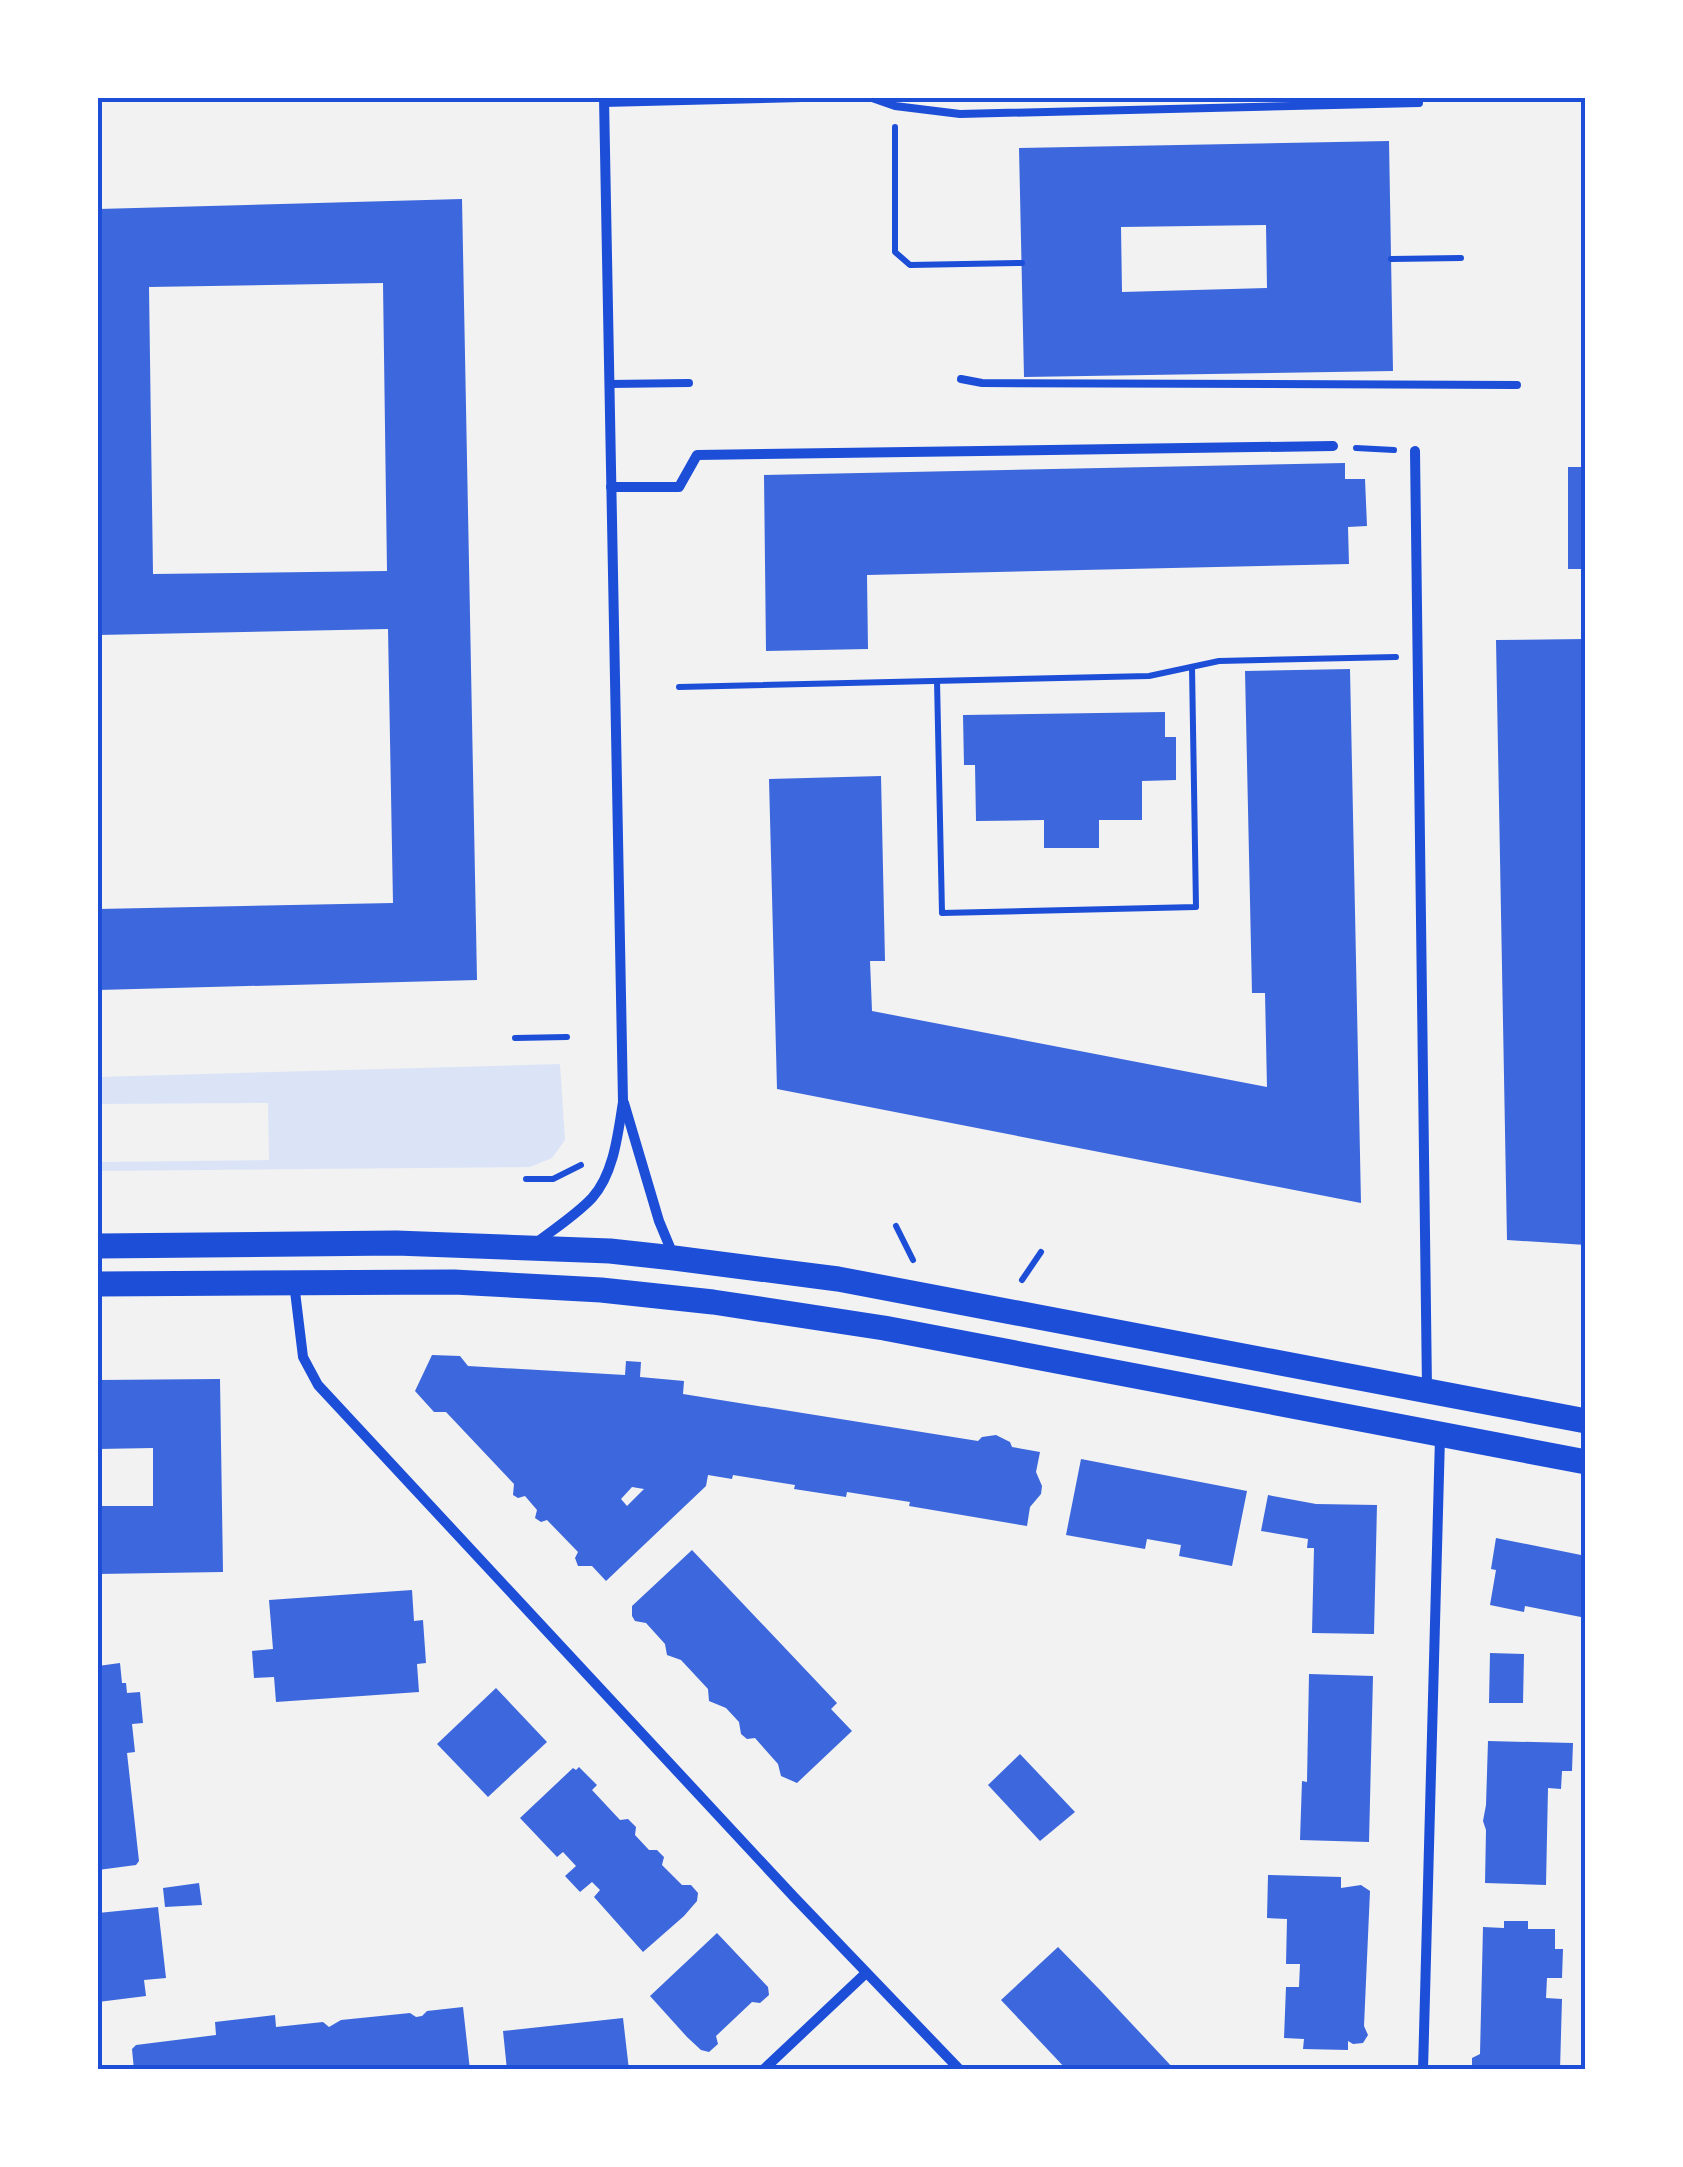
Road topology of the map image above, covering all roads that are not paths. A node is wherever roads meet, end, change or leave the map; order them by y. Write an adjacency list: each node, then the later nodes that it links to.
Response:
1 (802, 98): 3 (lane)
2 (872, 98): 4 (lane)
3 (604, 100): 7 (street)
4 (1419, 100)
5 (961, 378): 8 (lane)
6 (689, 383): 7 (lane)
7 (609, 384): 11 (street)
8 (1517, 385)
9 (1333, 446): 11 (street)
10 (1415, 452): 18 (street)
11 (611, 487): 12 (street)
12 (624, 1102): 14 (street); 15 (street)
13 (98, 1246): 14 (main road)
14 (530, 1248): 15 (main road)
15 (674, 1258): 18 (main road)
16 (294, 1282): 17 (main road); 20 (main road); 22 (street)
17 (98, 1284)
18 (1426, 1390): 19 (main road)
19 (1586, 1421)
20 (1440, 1436): 21 (main road); 25 (street)
21 (1586, 1462)
22 (866, 1973): 23 (street); 24 (street)
23 (763, 2070)
24 (960, 2070)
25 (1423, 2070)

